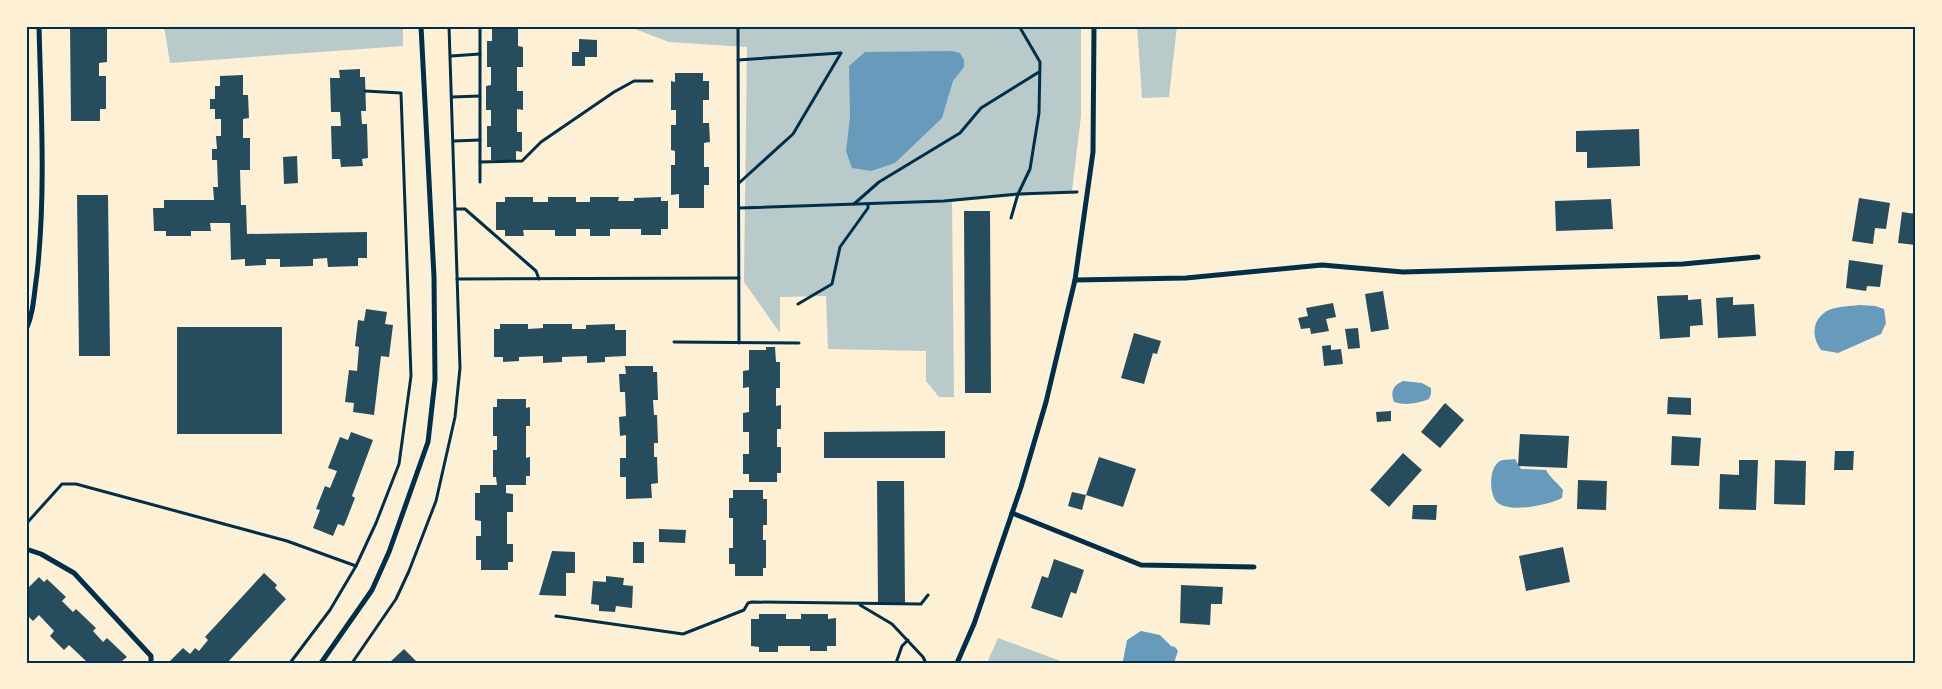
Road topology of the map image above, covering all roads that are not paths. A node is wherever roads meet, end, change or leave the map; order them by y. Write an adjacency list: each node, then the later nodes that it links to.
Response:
1 (39, 26): 6 (street)
2 (421, 26): 11 (street)
3 (1094, 26): 5 (street)
4 (1758, 257): 5 (street)
5 (1075, 280): 7 (street)
6 (26, 330)
7 (1012, 513): 9 (street); 12 (street)
8 (26, 549): 10 (street)
9 (1254, 567)
10 (151, 663)
11 (321, 663)
12 (957, 663)

